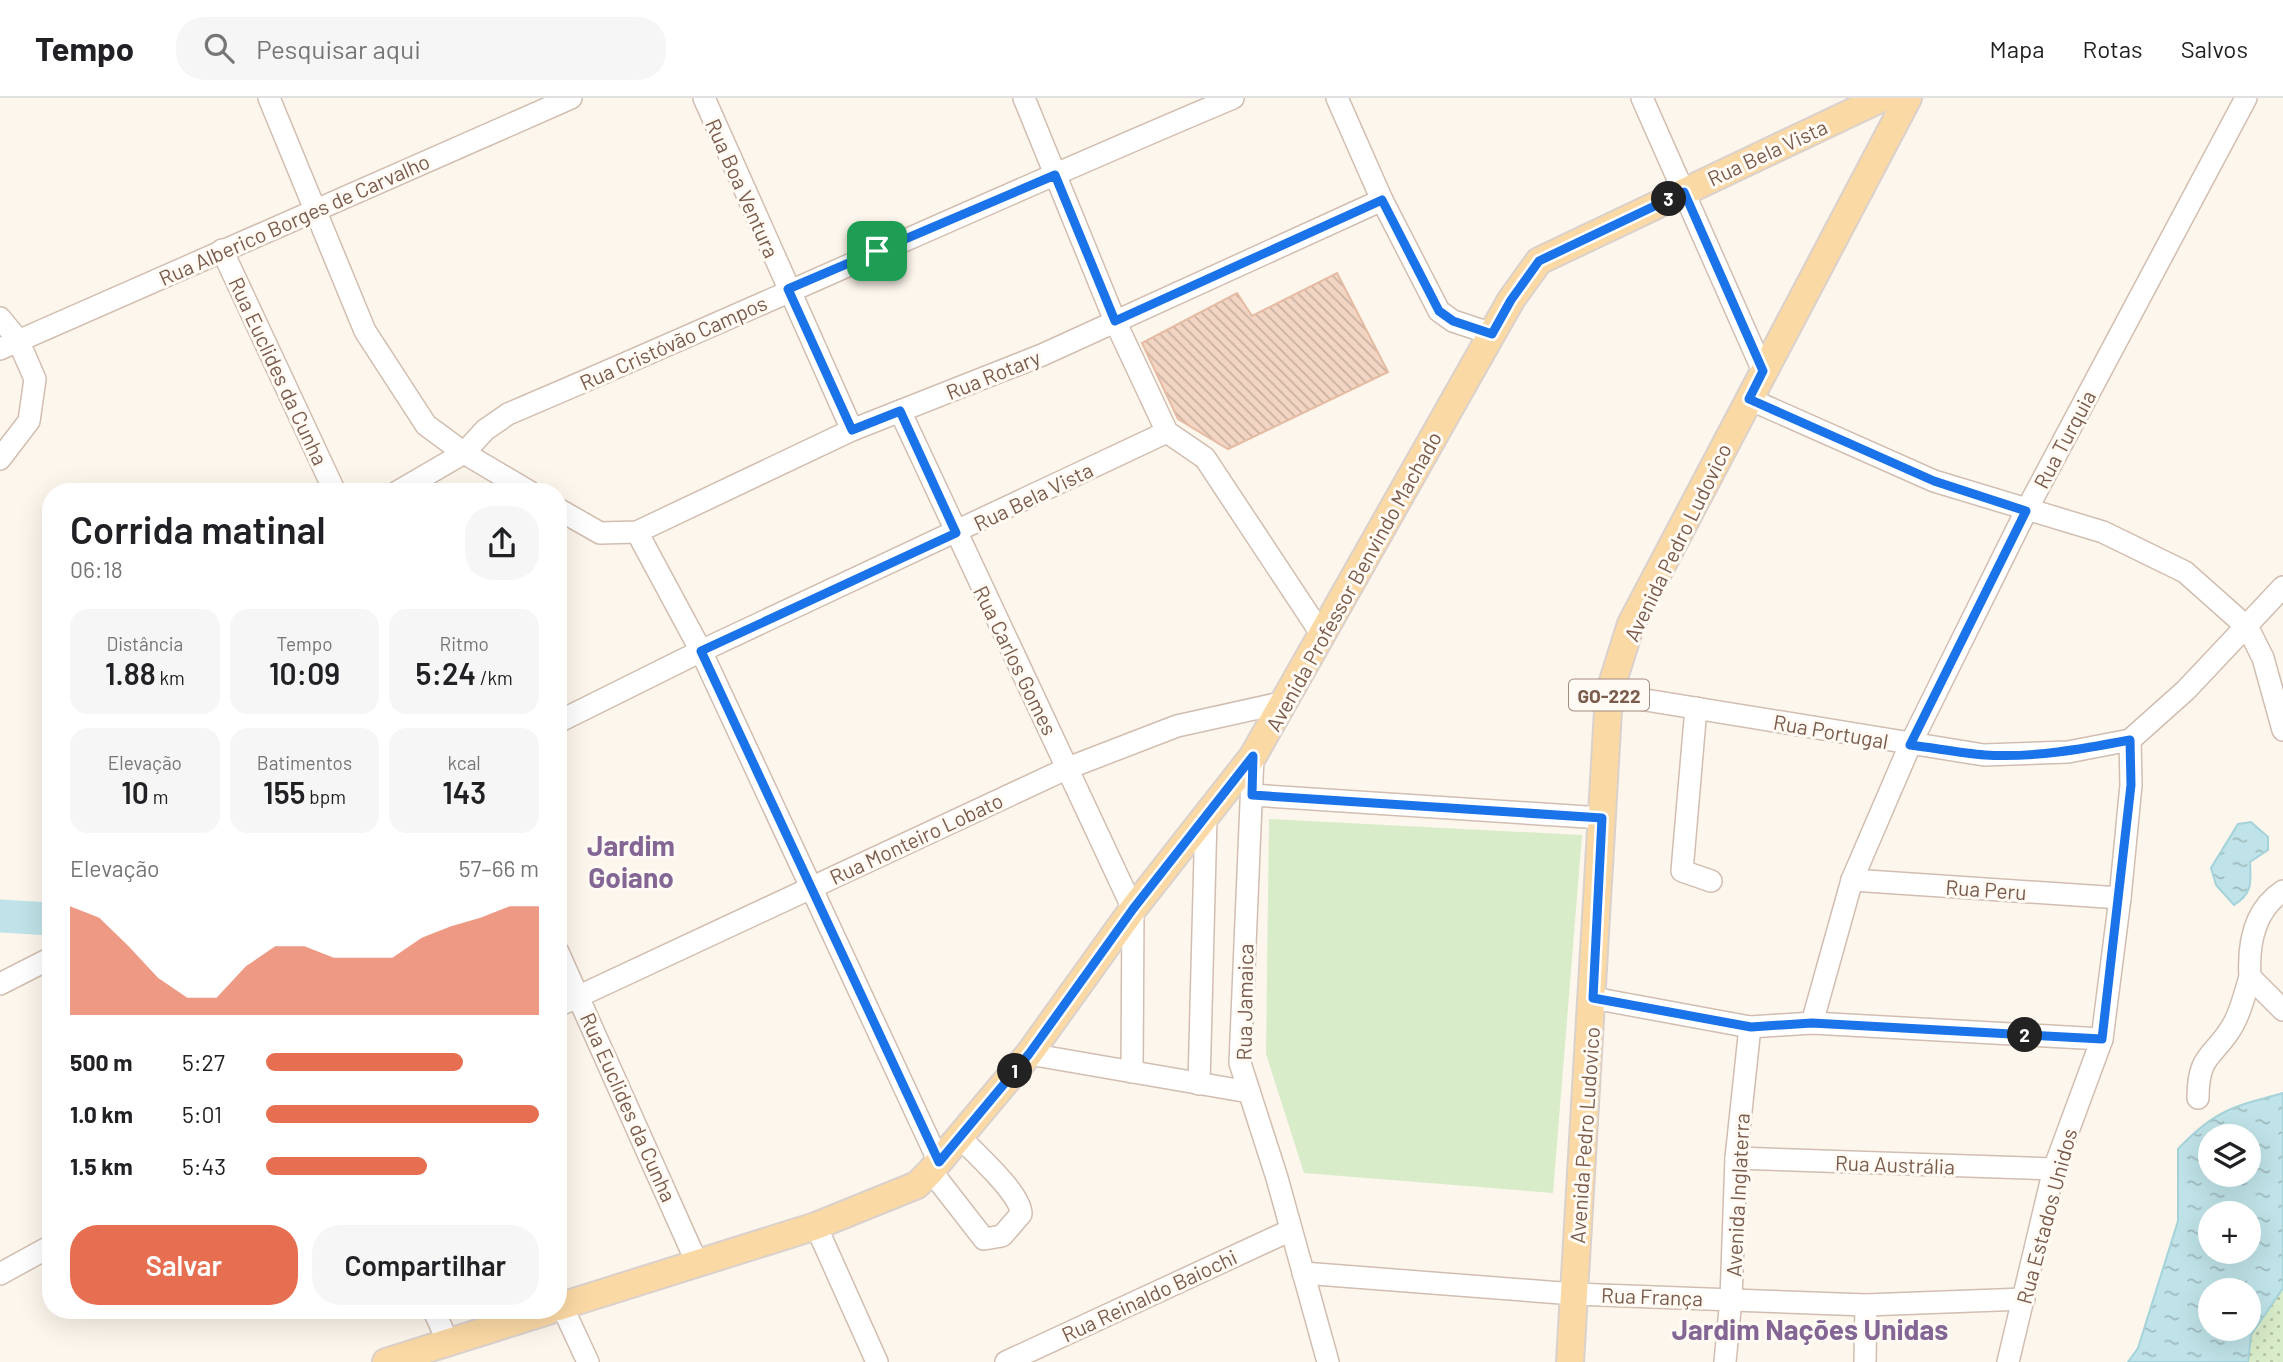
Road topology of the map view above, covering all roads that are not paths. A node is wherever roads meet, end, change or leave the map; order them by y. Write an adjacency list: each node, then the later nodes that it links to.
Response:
1 (269, 98): 14 (street)
2 (571, 98): 14 (street, Rua Alberico Borges de Carvalho)
3 (704, 98): 17 (street, Rua Boa Ventura)
4 (1024, 98): 11 (street)
5 (1233, 98): 11 (street, Rua Cristóvão Campos)
6 (1337, 98): 13 (street)
7 (1642, 98): 12 (street)
8 (1882, 98): 12 (main road, Rua Bela Vista)
9 (1908, 98): 22 (main road, Avenida Pedro Ludovico / GO-222)
10 (2246, 98): 32 (street, Rua Turquia)
11 (1055, 175): 17 (street, Rua Cristóvão Campos); 19 (street)
12 (1684, 192): 16 (main road, Rua Bela Vista); 22 (street)
13 (1382, 200): 19 (street, Rua Rotary); 20 (street)
14 (317, 208): 15 (street, Rua Alberico Borges de Carvalho); 27 (street)
15 (222, 250): 21 (street, Rua Alberico Borges de Carvalho); 29 (street, Rua Euclides da Cunha)
16 (1539, 261): 20 (main road, Avenida Professor Benvindo Machado)
17 (788, 289): 25 (street, Rua Boa Ventura); 27 (street, Rua Cristóvão Campos)
18 (0, 318): 21 (street)
19 (1115, 321): 24 (street, Rua Rotary); 26 (street)
20 (1492, 334): 38 (main road, Avenida Professor Benvindo Machado)
21 (9, 345): 28 (street)
22 (1763, 371): 23 (main road, Avenida Pedro Ludovico / GO-222)
23 (1749, 399): 32 (street); 40 (main road, Avenida Pedro Ludovico / GO-222)
24 (900, 411): 25 (street, Rua Rotary); 35 (street, Rua Carlos Gomes)
25 (852, 430): 34 (street, Rua Rotary)
26 (1167, 432): 35 (street, Rua Bela Vista); 38 (street)
27 (464, 453): 30 (street, Rua Cristóvão Campos); 31 (street)
28 (0, 459)
29 (331, 483)
30 (412, 483)
31 (515, 483)
32 (2026, 511): 37 (street); 46 (street, Rua Turquia)
33 (567, 514): 34 (street, Rua Rotary)
34 (637, 532): 39 (street)
35 (956, 533): 39 (street, Rua Bela Vista); 48 (street, Rua Carlos Gomes)
36 (2283, 587): 37 (street)
37 (2248, 628): 44 (street); 45 (street)
38 (1322, 635): 41 (main road, Avenida Professor Benvindo Machado)
39 (701, 651): 43 (street, Rua Bela Vista); 54 (street)
40 (1609, 694): 42 (street, Rua Portugal); 51 (main road, Avenida Pedro Ludovico / GO-222)
41 (1286, 702): 47 (main road, Avenida Professor Benvindo Machado); 48 (street, Rua Monteiro Lobato)
42 (1696, 708): 46 (street, Rua Portugal); 53 (street)
43 (567, 718)
44 (2283, 730)
45 (2130, 740): 46 (street, Rua Portugal); 56 (street, Rua Estados Unidos)
46 (1910, 745): 52 (street, Rua Turquia)
47 (1253, 756): 49 (street, Rua Jamaica); 50 (main road, Avenida Professor Benvindo Machado)
48 (1068, 768): 54 (street, Rua Monteiro Lobato); 57 (street, Rua Carlos Gomes)
49 (1252, 795): 51 (street); 72 (street, Rua Jamaica)
50 (1206, 817): 57 (main road, Avenida Professor Benvindo Machado); 71 (street)
51 (1602, 818): 63 (main road, Avenida Pedro Ludovico / GO-222)
52 (1852, 880): 56 (street, Rua Peru); 66 (street, Rua Turquia)
53 (1710, 881)
54 (812, 886): 62 (street, Rua Monteiro Lobato); 76 (street)
55 (2283, 891): 60 (street)
56 (2120, 898): 68 (street, Rua Estados Unidos)
57 (1133, 909): 69 (main road, Avenida Professor Benvindo Machado); 70 (street)
58 (42, 963): 61 (street)
59 (567, 971): 62 (street, Rua Euclides da Cunha)
60 (2250, 977): 65 (street); 73 (street)
61 (0, 984)
62 (579, 996): 64 (street, Rua Monteiro Lobato); 81 (street, Rua Euclides da Cunha)
63 (1593, 998): 67 (street); 84 (main road, Avenida Pedro Ludovico / GO-222)
64 (567, 1002)
65 (2283, 1010)
66 (1812, 1023): 67 (street); 68 (street)
67 (1751, 1027): 75 (street, Avenida Inglaterra)
68 (2102, 1039): 77 (street, Rua Estados Unidos)
69 (1029, 1054): 70 (street); 74 (main road, Avenida Professor Benvindo Machado)
70 (1132, 1072): 71 (street)
71 (1199, 1084): 72 (street)
72 (1250, 1092): 79 (street, Rua Jamaica)
73 (2199, 1098)
74 (960, 1137): 76 (main road, Avenida Professor Benvindo Machado); 76 (street)
75 (1736, 1158): 77 (street, Rua Austrália); 85 (street, Avenida Inglaterra)
76 (935, 1167): 78 (main road, Avenida Professor Benvindo Machado)
77 (2054, 1170): 86 (street, Rua Estados Unidos)
78 (816, 1226): 81 (main road, Avenida Professor Benvindo Machado); 95 (street)
79 (1291, 1230): 82 (street, Rua Jamaica); 96 (street, Rua Reinaldo Baiochi)
80 (42, 1251): 83 (street)
81 (698, 1263): 88 (main road, Avenida Professor Benvindo Machado)
82 (1303, 1273): 84 (street); 97 (street, Rua Jamaica)
83 (0, 1275)
84 (1574, 1294): 85 (street, Rua França); 98 (main road, Avenida Pedro Ludovico / GO-222)
85 (1731, 1298): 87 (street, Rua França); 99 (street, Avenida Inglaterra)
86 (2024, 1299): 87 (street, Rua França); 101 (street, Rua Estados Unidos)
87 (1866, 1304): 100 (street)
88 (567, 1305)
89 (438, 1319): 92 (street)
90 (521, 1319): 92 (main road, Avenida Professor Benvindo Machado)
91 (563, 1319): 94 (street)
92 (449, 1342): 93 (main road, Avenida Professor Benvindo Machado)
93 (386, 1362)
94 (588, 1362)
95 (877, 1362)
96 (1006, 1362)
97 (1328, 1362)
98 (1570, 1362)
99 (1725, 1362)
100 (1865, 1362)
101 (2008, 1362)

